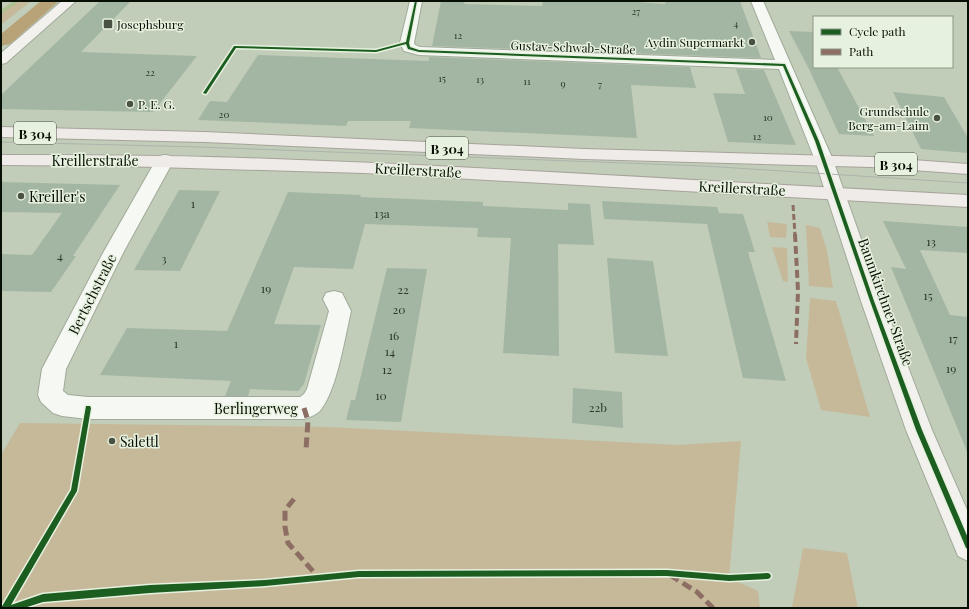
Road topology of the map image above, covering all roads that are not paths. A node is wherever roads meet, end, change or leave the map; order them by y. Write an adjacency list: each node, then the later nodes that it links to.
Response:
1 (70, 1): 4 (main road)
2 (416, 1): 5 (street, Gustav-Schwab-Straße)
3 (757, 1): 5 (street, Baumkirchner Straße)
4 (1, 60)
5 (784, 65): 9 (street, Baumkirchner Straße)
6 (1, 132): 9 (main road, Kreillerstraße / B 304)
7 (1, 160): 8 (main road, Kreillerstraße / B 304)
8 (165, 160): 11 (main road, Kreillerstraße / B 304); 14 (street, Bertschstraße)
9 (824, 160): 10 (main road, B 304); 11 (main road, Baumkirchner Straße)
10 (968, 169)
11 (835, 194): 12 (main road, B 304); 15 (main road, Baumkirchner Straße)
12 (968, 201)
13 (334, 299): 14 (street, Berlingerweg)
14 (88, 408)
15 (968, 546)

